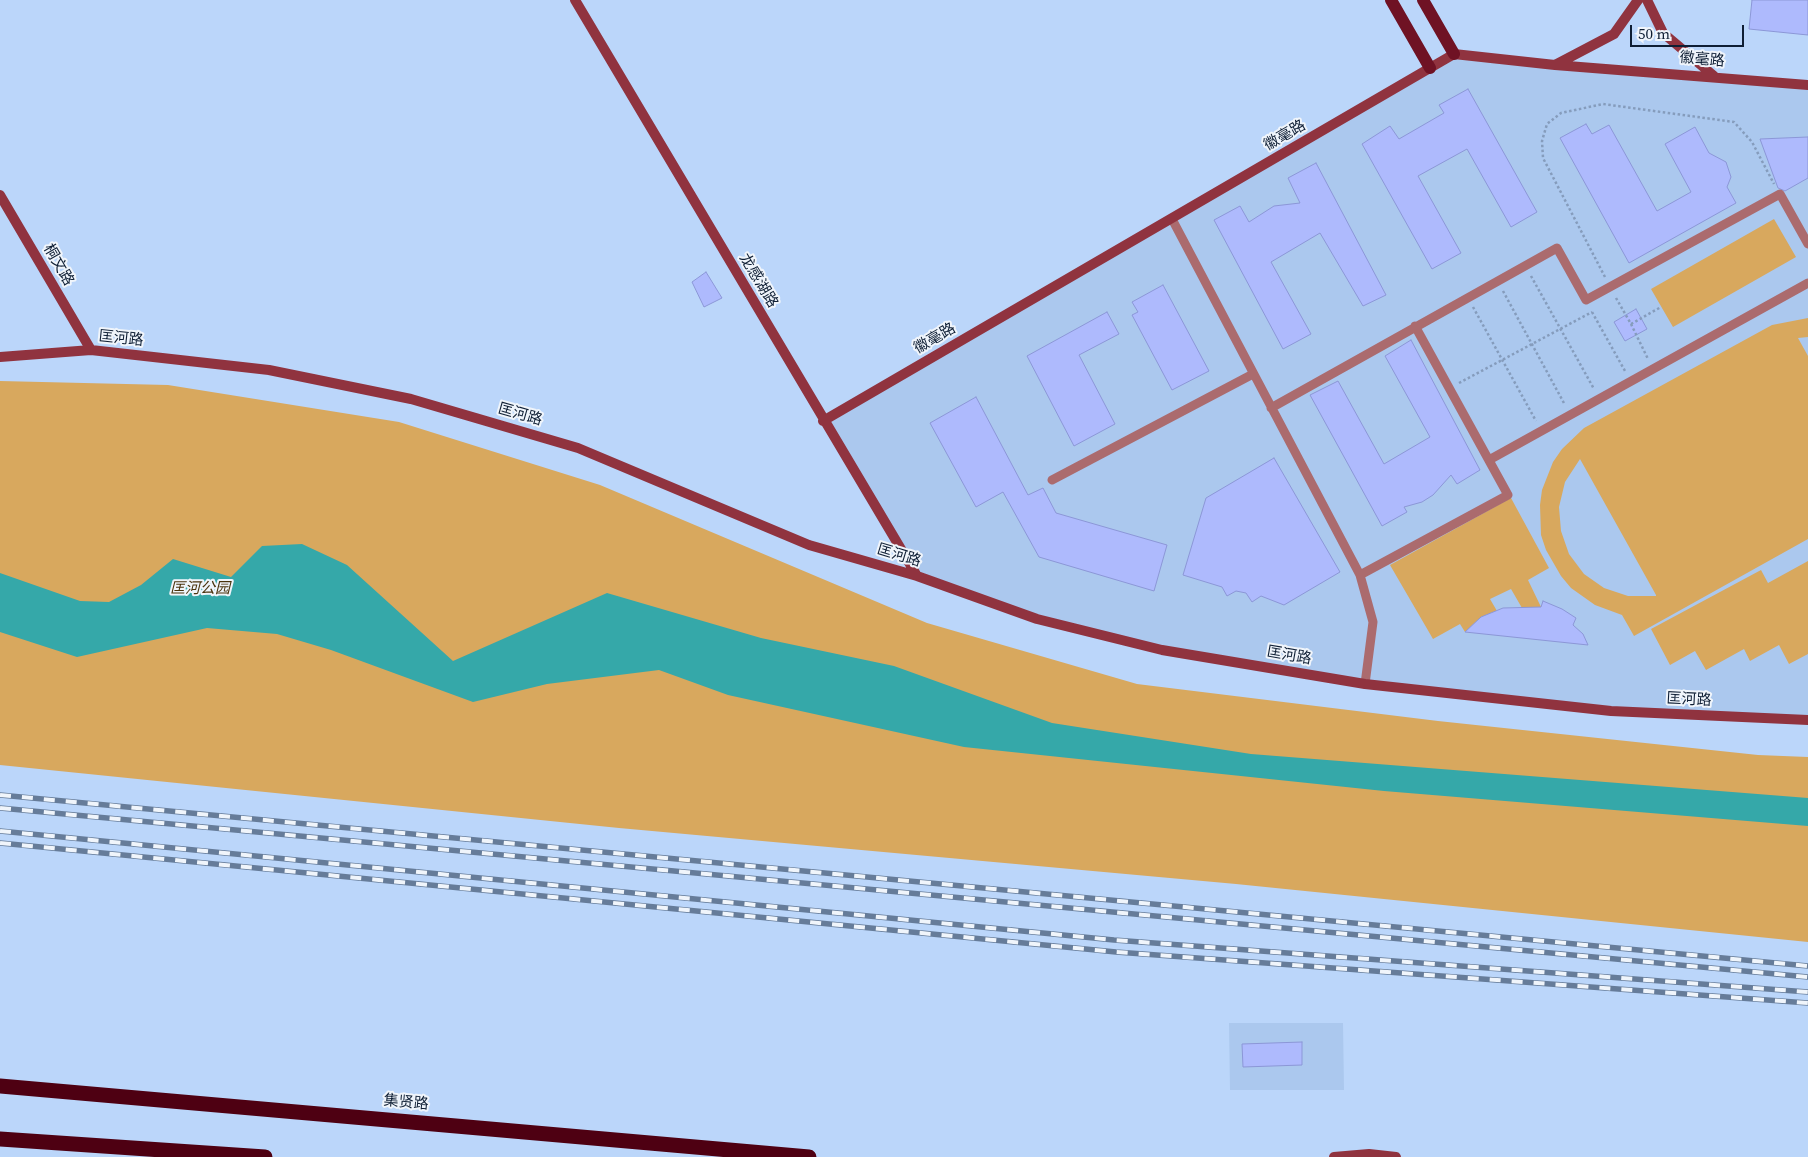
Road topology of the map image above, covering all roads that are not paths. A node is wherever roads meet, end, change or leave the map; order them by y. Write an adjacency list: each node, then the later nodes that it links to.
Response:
1 (575, 0): 21 (street, 龙感湖路)
2 (1390, 0): 8 (main road)
3 (1423, 0): 6 (main road)
4 (1638, 0): 7 (street)
5 (1647, 0): 9 (street)
6 (1454, 54): 7 (street, 徽毫路); 8 (street, 徽毫路)
7 (1554, 65): 9 (street, 徽毫路)
8 (1430, 68): 12 (street, 徽毫路)
9 (1714, 76): 10 (street, 徽毫路)
10 (1808, 85)
11 (0, 195): 17 (street, 桐文路)
12 (1172, 219): 19 (lane); 21 (street, 徽毫路)
13 (1804, 228): 14 (lane); 16 (lane)
14 (1808, 244)
15 (1808, 283): 22 (lane)
16 (1415, 326): 20 (lane); 22 (lane)
17 (91, 350): 18 (street, 匡河路); 24 (street, 匡河路)
18 (0, 357)
19 (1253, 374): 20 (lane); 23 (lane)
20 (1271, 408): 25 (lane)
21 (823, 421): 24 (street, 龙感湖路)
22 (1489, 460): 25 (lane)
23 (1052, 480)
24 (916, 576): 26 (street, 匡河路)
25 (1360, 576): 26 (lane)
26 (1365, 684): 27 (street, 匡河路)
27 (1808, 720)
28 (0, 1086): 31 (highway, 集贤路)
29 (0, 1139): 30 (highway)
30 (265, 1157)
31 (810, 1157)
32 (1334, 1157): 33 (street)
33 (1396, 1157)

